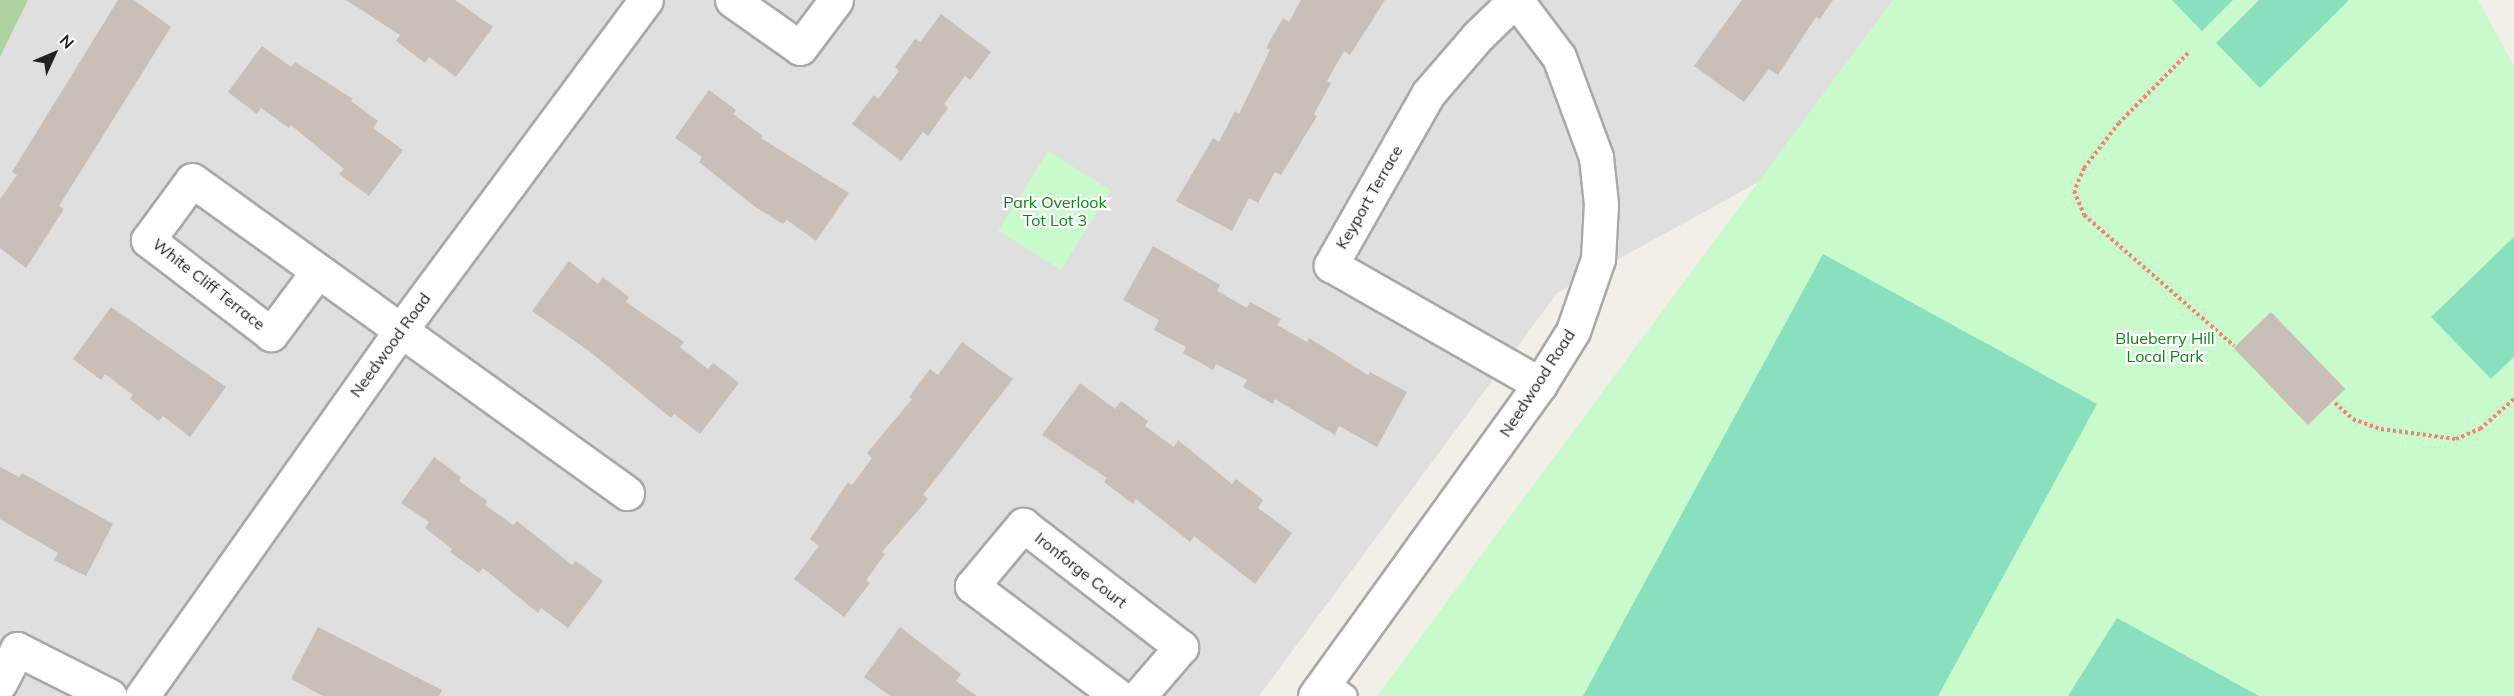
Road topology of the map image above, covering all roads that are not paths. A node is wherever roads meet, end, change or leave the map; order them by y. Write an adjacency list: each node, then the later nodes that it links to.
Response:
1 (646, 0): 6 (street, Needwood Road)
2 (732, 0): 3 (street)
3 (836, 0)
4 (1516, 0): 7 (street, Needwood Road); 7 (street, Keyport Terrace)
5 (318, 271): 5 (street, White Cliff Terrace); 6 (street, White Cliff Terrace)
6 (400, 331): 8 (street, White Cliff Terrace); 12 (street, Needwood Road)
7 (1540, 384): 10 (street, Needwood Road)
8 (627, 493)
9 (0, 683): 11 (street)
10 (1330, 691)
11 (110, 696)
12 (142, 696)
13 (1118, 696): 14 (street, Ironforge Court)
14 (1139, 696)

